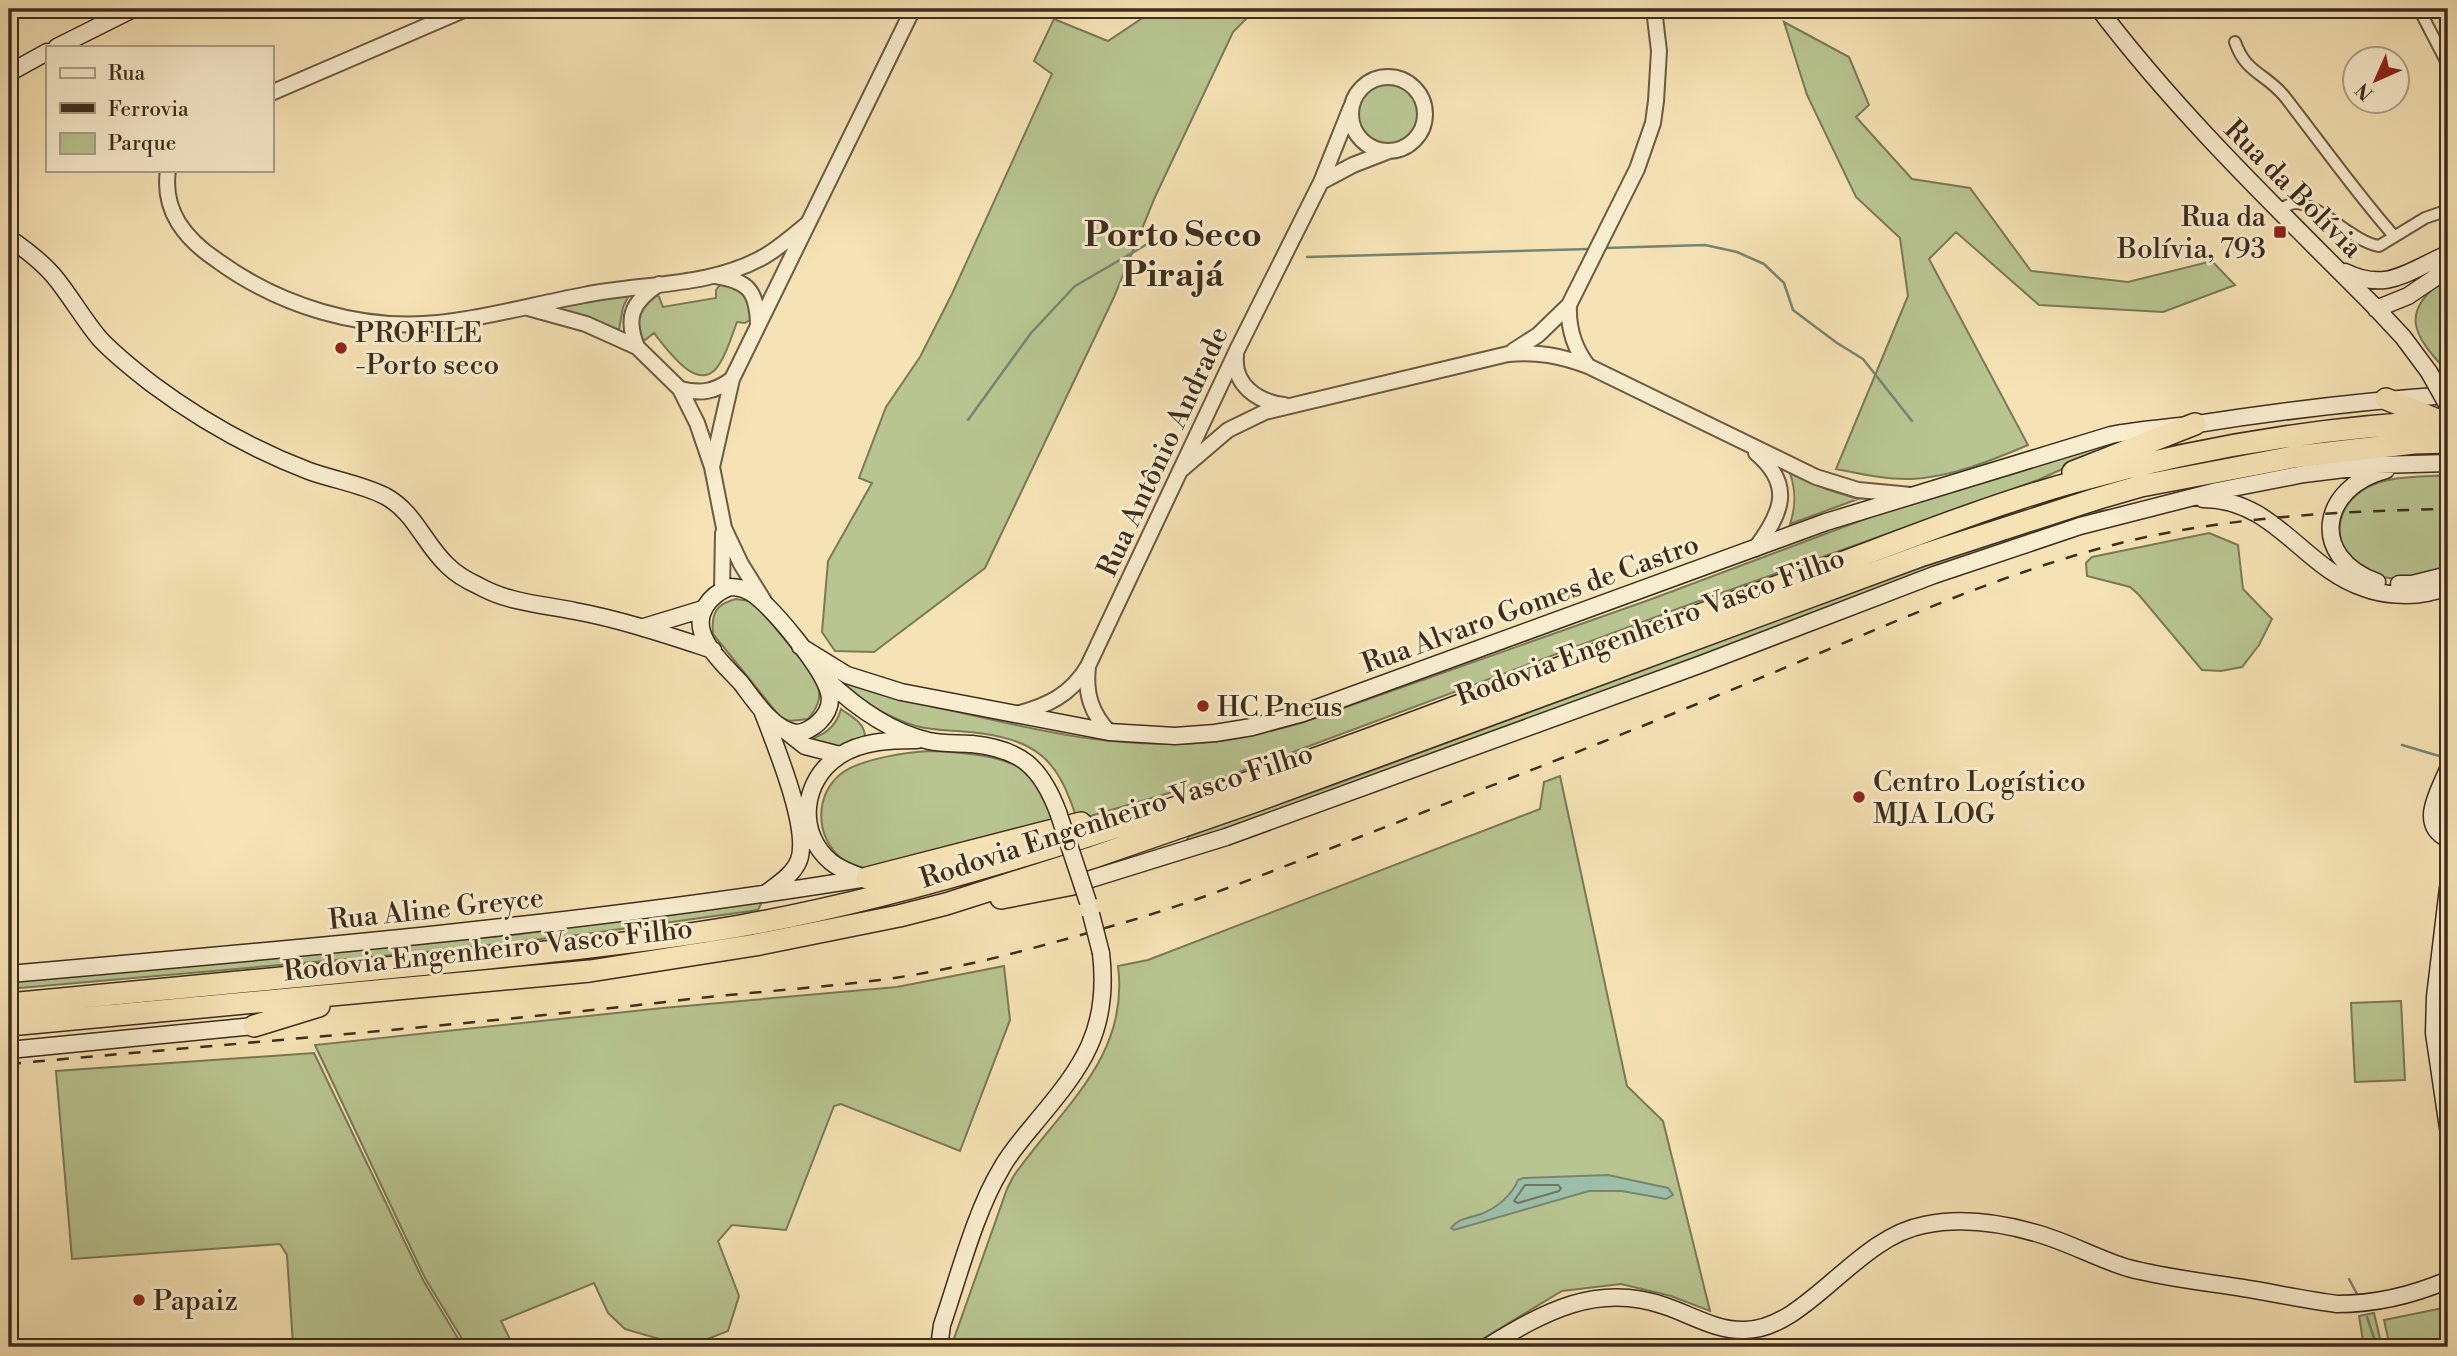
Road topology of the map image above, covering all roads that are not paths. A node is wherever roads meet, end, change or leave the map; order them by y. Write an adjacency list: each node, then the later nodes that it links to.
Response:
1 (133, 9): 8 (main road)
2 (466, 9): 12 (street)
3 (913, 9): 19 (street)
4 (1654, 9): 29 (street)
5 (2099, 9): 17 (main road, Rua da Bolívia)
6 (2419, 9): 10 (street)
7 (2235, 43): 20 (street)
8 (59, 46)
9 (46, 53): 11 (main road)
10 (2448, 65)
11 (9, 73)
12 (273, 92)
13 (1351, 107): 14 (street); 14 (street); 16 (street, Rua Antônio Andrade)
14 (1391, 151): 16 (street)
15 (167, 172): 31 (street)
16 (1321, 182): 35 (street, Rua Antônio Andrade)
17 (2279, 210): 20 (street); 23 (main road, Rua da Bolívia)
18 (2448, 210): 20 (street)
19 (807, 224): 25 (street); 32 (street)
20 (2394, 236)
21 (9, 238): 61 (main road)
22 (2448, 254): 26 (main road)
23 (2332, 263): 26 (main road); 30 (main road, Rua da Bolívia)
24 (2448, 269): 28 (main road)
25 (715, 276): 27 (street); 32 (street)
26 (2388, 281): 30 (main road)
27 (659, 284): 31 (street); 34 (street)
28 (2408, 296): 30 (main road); 33 (main road)
29 (1569, 304): 36 (street); 37 (street)
30 (2375, 307): 33 (main road, Rua da Bolívia)
31 (526, 308): 34 (street)
32 (758, 325): 38 (street)
33 (2403, 337): 43 (main road, Rua da Bolívia, bridge)
34 (637, 347): 39 (street)
35 (1237, 350): 42 (street); 50 (street, Rua Antônio Andrade)
36 (1508, 354): 37 (street); 42 (street)
37 (1588, 366): 45 (street)
38 (732, 379): 39 (street); 49 (street)
39 (680, 389): 49 (street)
40 (2448, 395): 41 (main road)
41 (2386, 399): 43 (highway); 44 (main road)
42 (1285, 405): 50 (street)
43 (2445, 416): 52 (highway, Rodovia Engenheiro Vasco Filho)
44 (2195, 424): 51 (main road, Rua Alvaro Gomes de Castro); 52 (highway)
45 (1735, 438): 51 (street); 55 (street)
46 (2448, 442): 81 (highway, Rodovia Engenheiro Vasco Filho)
47 (2448, 463): 48 (main road)
48 (2409, 465): 53 (main road); 56 (main road)
49 (712, 467): 54 (street)
50 (1180, 471): 64 (street, Rua Antônio Andrade)
51 (1912, 495): 55 (main road, Rua Alvaro Gomes de Castro)
52 (2008, 502): 75 (highway, Rodovia Engenheiro Vasco Filho)
53 (2159, 505): 57 (main road); 78 (main road)
54 (723, 528): 58 (street); 59 (street)
55 (1755, 549): 70 (main road, Rua Alvaro Gomes de Castro)
56 (2448, 575)
57 (2448, 589)
58 (722, 590): 59 (main road); 60 (main road)
59 (767, 607): 62 (main road)
60 (703, 609): 61 (main road); 63 (main road)
61 (644, 627): 63 (main road)
62 (800, 646): 65 (main road); 68 (main road, Rua Alvaro Gomes de Castro)
63 (713, 650): 67 (main road)
64 (1088, 666): 68 (street, Rua Antônio Andrade); 70 (street, Rua Antônio Andrade)
65 (821, 674): 66 (main road); 69 (main road)
66 (850, 701): 71 (main road); 72 (main road)
67 (761, 708): 69 (main road); 80 (main road)
68 (1016, 714): 70 (main road, Rua Alvaro Gomes de Castro)
69 (781, 727): 73 (main road)
70 (1110, 732)
71 (929, 741): 72 (main road); 92 (main road, bridge)
72 (863, 745): 73 (main road)
73 (840, 755): 77 (main road)
74 (2448, 769): 76 (main road)
75 (1249, 782): 77 (highway); 86 (highway, Rodovia Engenheiro Vasco Filho)
76 (2448, 839)
77 (867, 878): 80 (main road, Rua Aline Greyce)
78 (1078, 883): 81 (highway)
79 (2448, 888): 83 (main road)
80 (763, 895): 84 (main road, Rua Aline Greyce)
81 (946, 904): 85 (highway, Rodovia Engenheiro Vasco Filho)
82 (2448, 921): 83 (main road)
83 (2441, 945): 90 (main road)
84 (9, 974)
85 (370, 992): 87 (highway, Rodovia Engenheiro Vasco Filho); 88 (highway)
86 (9, 1004)
87 (9, 1025)
88 (254, 1026): 89 (main road)
89 (9, 1049)
90 (2448, 1128)
91 (2448, 1280): 95 (main road)
92 (942, 1325): 93 (main road); 94 (main road)
93 (929, 1347)
94 (939, 1347)
95 (1487, 1347)

